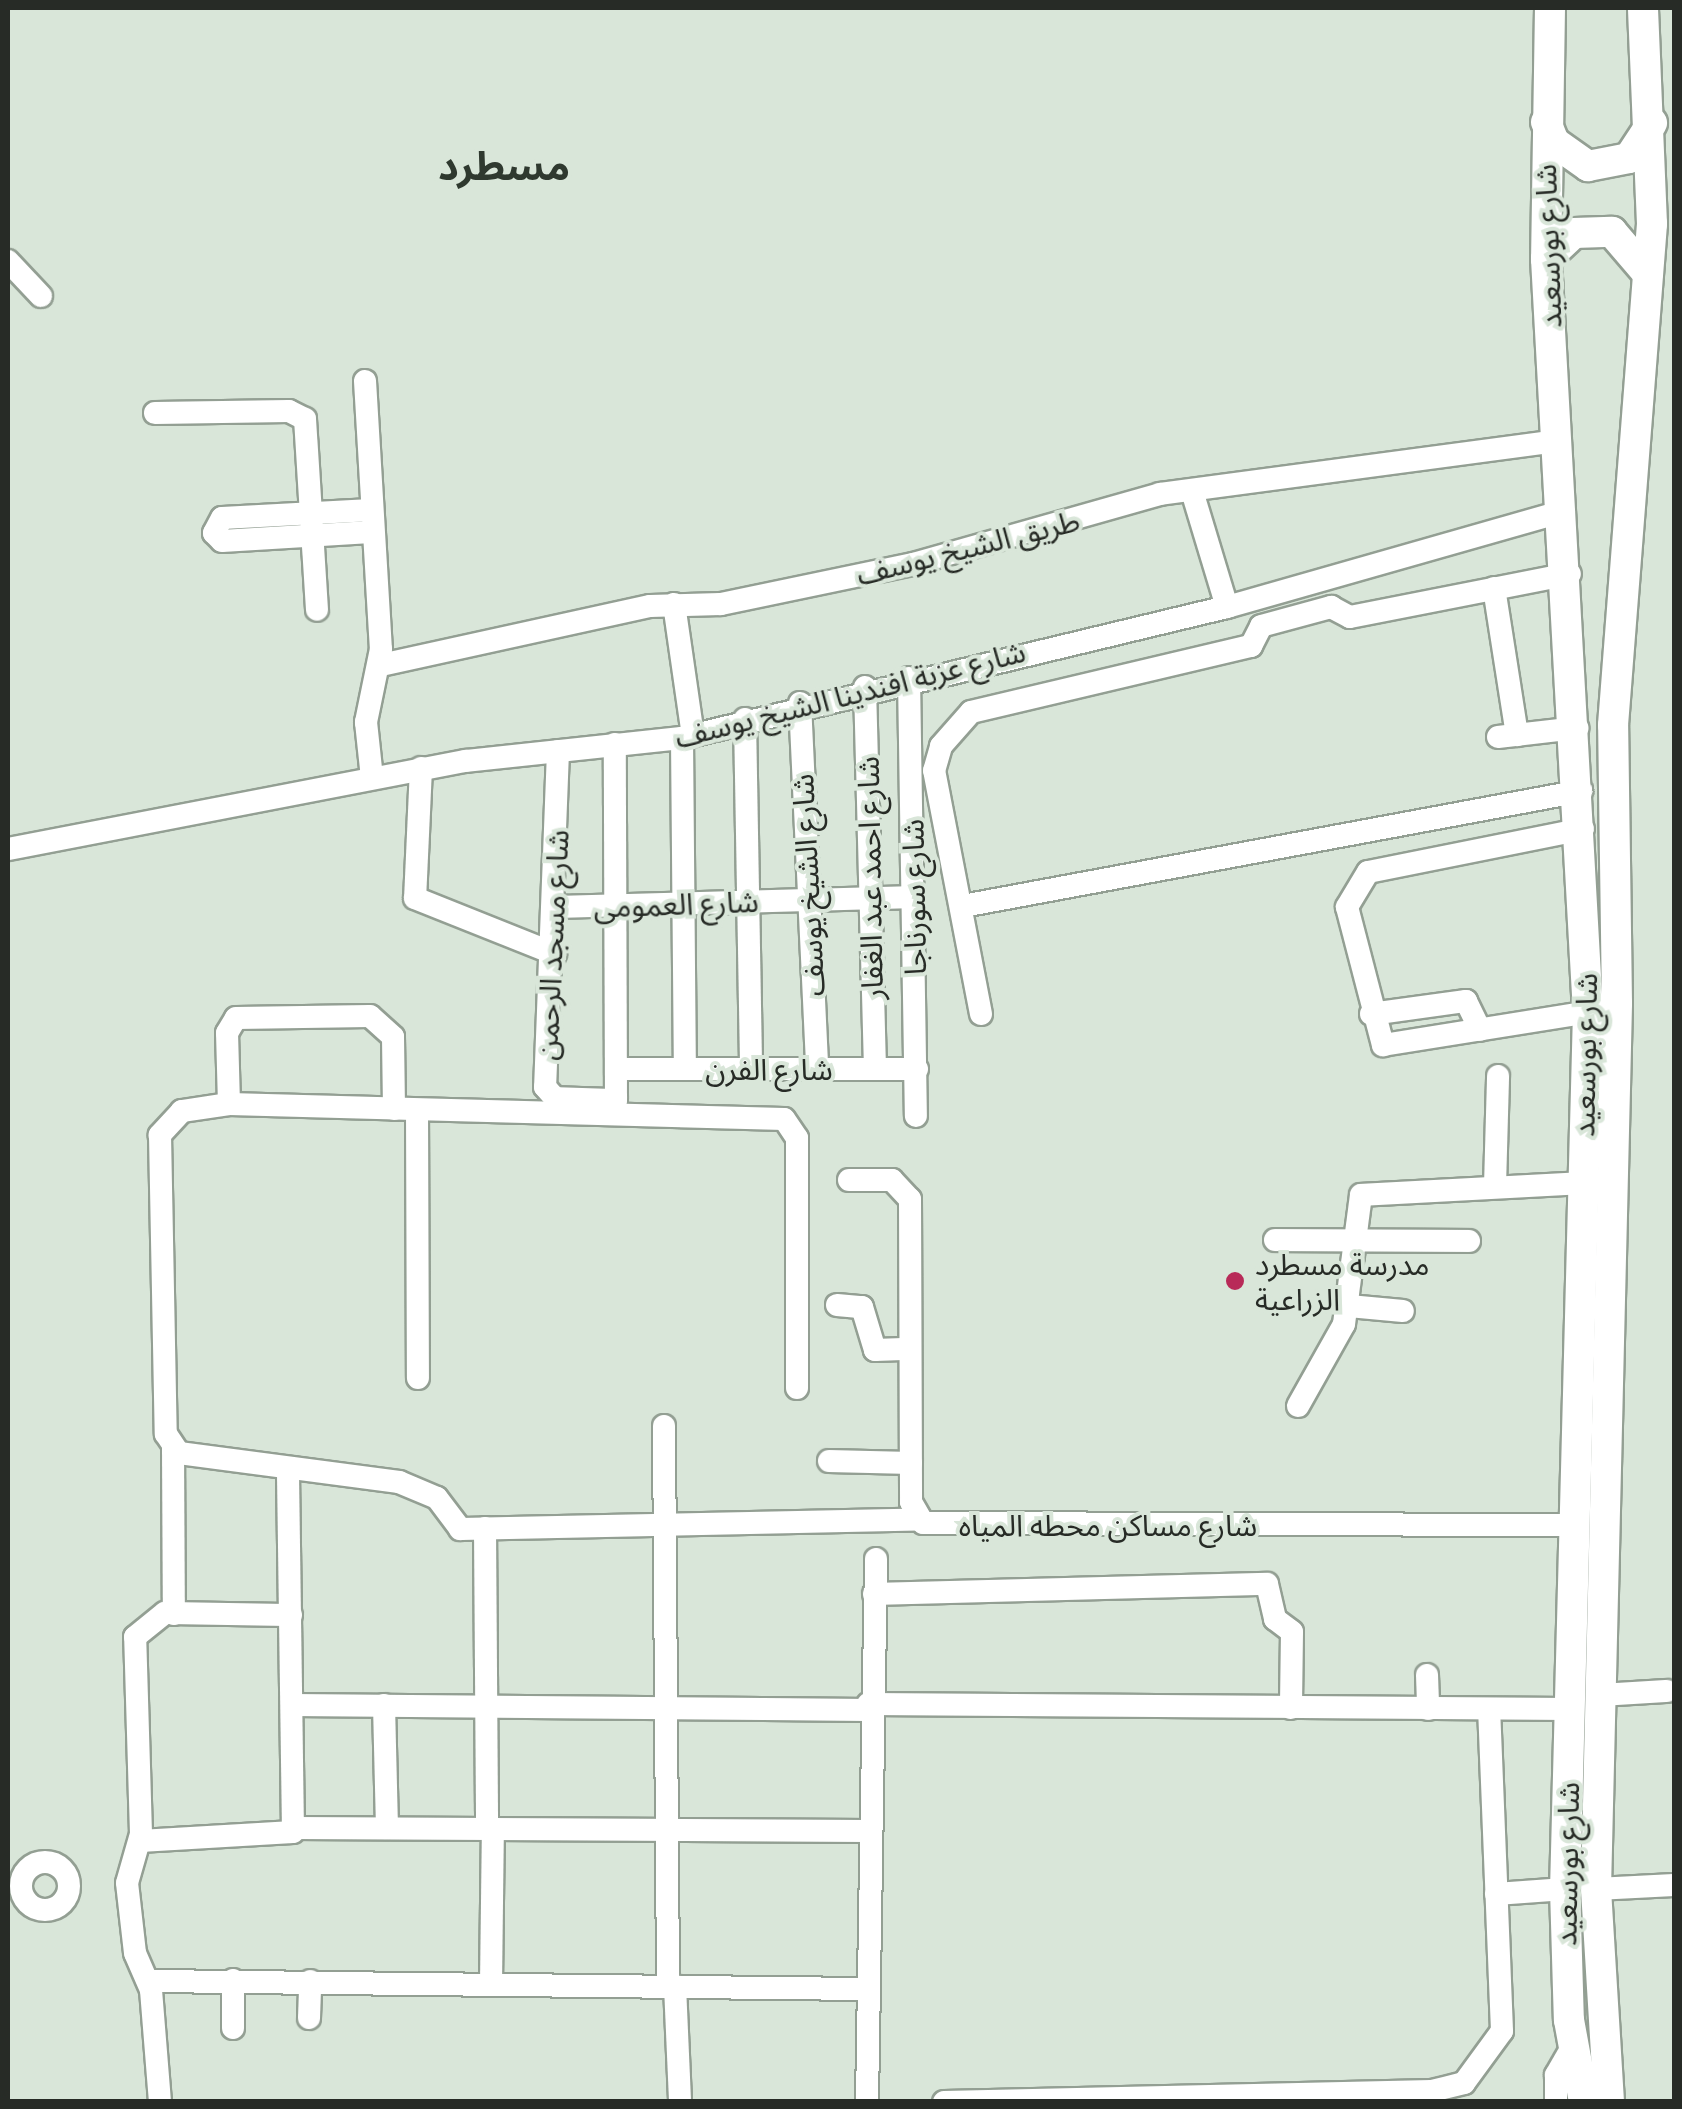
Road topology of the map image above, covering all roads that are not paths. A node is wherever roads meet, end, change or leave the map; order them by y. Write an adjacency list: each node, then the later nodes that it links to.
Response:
1 (1550, 8): 3 (main road, شارع بورسعيد)
2 (1644, 8): 4 (main road, شارع بورسعيد)
3 (1546, 122): 4 (main road); 5 (main road, شارع بورسعيد)
4 (1652, 123): 7 (main road, شارع بورسعيد)
5 (1546, 260): 7 (main road); 11 (main road, شارع بورسعيد)
6 (8, 261): 8 (street)
7 (1648, 274): 87 (main road, شارع بورسعيد)
8 (41, 296)
9 (365, 382): 14 (street)
10 (154, 413): 15 (street)
11 (1558, 442): 12 (street, طريق الشيخ يوسف); 13 (main road, شارع بورسعيد)
12 (1192, 491): 19 (street, طريق الشيخ يوسف); 20 (street)
13 (1564, 511): 17 (main road, شارع بورسعيد); 20 (street, شارع عزبة افندينا الشيخ يوسف)
14 (371, 521): 15 (street); 22 (street)
15 (313, 524): 16 (street); 21 (street)
16 (271, 527)
17 (1570, 574): 18 (street); 27 (main road, شارع بورسعيد)
18 (1494, 588): 27 (street); 42 (street)
19 (674, 604): 22 (street, طريق الشيخ يوسف); 28 (street)
20 (1226, 606): 23 (street, شارع عزبة افندينا الشيخ يوسف)
21 (317, 610)
22 (381, 666): 32 (street)
23 (909, 678): 24 (street, شارع عزبة افندينا الشيخ يوسف); 36 (street, شارع سورناجا)
24 (866, 687): 25 (street, شارع عزبة افندينا الشيخ يوسف); 37 (street, شارع احمد عبد الغفار)
25 (800, 702): 26 (street, شارع عزبة افندينا الشيخ يوسف); 38 (street, شارع الشيخ يوسف)
26 (745, 719): 28 (street, شارع عزبة افندينا الشيخ يوسف); 39 (street)
27 (1577, 728): 33 (main road, شارع بورسعيد)
28 (688, 737): 29 (street, شارع عزبة افندينا الشيخ يوسف); 40 (street)
29 (615, 744): 30 (street, شارع عزبة افندينا الشيخ يوسف); 41 (street)
30 (558, 751): 31 (street, شارع عزبة افندينا الشيخ يوسف); 43 (street, شارع مسجد الرحمن)
31 (421, 768): 32 (street, شارع عزبة افندينا الشيخ يوسف); 44 (street)
32 (372, 778): 35 (street, شارع عزبة افندينا الشيخ يوسف)
33 (1581, 791): 34 (main road, شارع بورسعيد); 42 (street)
34 (1583, 829): 45 (main road, شارع بورسعيد); 47 (street)
35 (8, 849)
36 (914, 897): 37 (street, شارع العمومى); 51 (street, شارع سورناجا)
37 (870, 898): 38 (street, شارع العمومى); 50 (street, شارع احمد عبد الغفار)
38 (808, 900): 39 (street, شارع العمومى); 49 (street, شارع الشيخ يوسف)
39 (748, 902): 40 (street, شارع العمومى); 54 (street)
40 (684, 903): 41 (street, شارع العمومى); 53 (street)
41 (618, 905): 43 (street, شارع العمومى); 52 (street)
42 (962, 906): 46 (street)
43 (558, 908): 44 (street, شارع مسجد الرحمن)
44 (555, 954): 52 (street, شارع مسجد الرحمن)
45 (1588, 1012): 48 (street); 60 (main road, شارع بورسعيد)
46 (981, 1014)
47 (1371, 1014): 48 (street); 48 (street)
48 (1480, 1030)
49 (817, 1068): 50 (street, شارع الفرن); 54 (street, شارع الفرن)
50 (875, 1068): 51 (street, شارع الفرن)
51 (917, 1068): 58 (street, شارع سورناجا)
52 (621, 1069): 53 (street, شارع الفرن)
53 (686, 1069): 54 (street, شارع الفرن)
54 (751, 1069)
55 (1498, 1076): 61 (street)
56 (229, 1104): 57 (street); 57 (street); 73 (street)
57 (406, 1109): 69 (street); 70 (street)
58 (916, 1116)
59 (848, 1180): 68 (street, شارع مساكن محطه المياه)
60 (1583, 1184): 61 (street); 78 (main road, شارع بورسعيد)
61 (1495, 1186): 63 (street)
62 (1275, 1240): 63 (street)
63 (1353, 1240): 64 (street); 66 (street)
64 (1468, 1240)
65 (836, 1305): 68 (street)
66 (1349, 1306): 67 (street); 71 (street)
67 (1404, 1310)
68 (910, 1349): 75 (street, شارع مساكن محطه المياه)
69 (418, 1378)
70 (797, 1388)
71 (1298, 1406)
72 (664, 1426): 79 (street)
73 (173, 1448): 76 (street); 83 (street)
74 (828, 1461): 75 (street)
75 (911, 1462): 77 (street, شارع مساكن محطه المياه)
76 (288, 1468): 80 (street); 84 (street)
77 (919, 1518): 78 (street, شارع مساكن محطه المياه); 79 (street)
78 (1573, 1525): 95 (main road, شارع بورسعيد)
79 (665, 1526): 80 (street); 92 (street)
80 (485, 1528): 90 (street)
81 (876, 1559): 82 (street)
82 (874, 1594): 91 (street); 93 (street)
83 (174, 1614): 84 (street); 102 (street)
84 (291, 1615): 88 (street)
85 (1427, 1675): 94 (street)
86 (1667, 1691): 87 (street)
87 (1599, 1696): 105 (main road, شارع بورسعيد)
88 (292, 1705): 89 (street); 97 (street)
89 (384, 1705): 90 (street); 98 (street)
90 (486, 1706): 92 (street); 99 (street)
91 (868, 1707): 92 (street); 93 (street); 101 (street)
92 (666, 1708): 100 (street)
93 (1291, 1708): 94 (street)
94 (1428, 1709): 96 (street)
95 (1569, 1709): 96 (street); 104 (main road, شارع بورسعيد)
96 (1490, 1710): 106 (street)
97 (294, 1828): 98 (street); 102 (street)
98 (387, 1828): 99 (street)
99 (490, 1829): 100 (street); 110 (street)
100 (667, 1830): 101 (street); 111 (street)
101 (868, 1831): 112 (street)
102 (140, 1842): 108 (street)
103 (1674, 1885): 105 (street)
104 (1564, 1889): 106 (street); 115 (main road, شارع بورسعيد)
105 (1596, 1889): 124 (main road, شارع بورسعيد)
106 (1496, 1894): 116 (street)
107 (233, 1980): 108 (street); 109 (street); 114 (street)
108 (148, 1981): 118 (street)
109 (310, 1981): 110 (street); 113 (street)
110 (492, 1984): 111 (street)
111 (672, 1986): 112 (street); 119 (street)
112 (868, 1989): 120 (street)
113 (309, 2018)
114 (233, 2028)
115 (1573, 2046): 122 (street); 123 (main road, شارع بورسعيد)
116 (1452, 2095): 117 (street)
117 (1095, 2100): 121 (street)
118 (160, 2102)
119 (680, 2102)
120 (867, 2102)
121 (944, 2102)
122 (1556, 2102)
123 (1584, 2102)
124 (1609, 2102)

